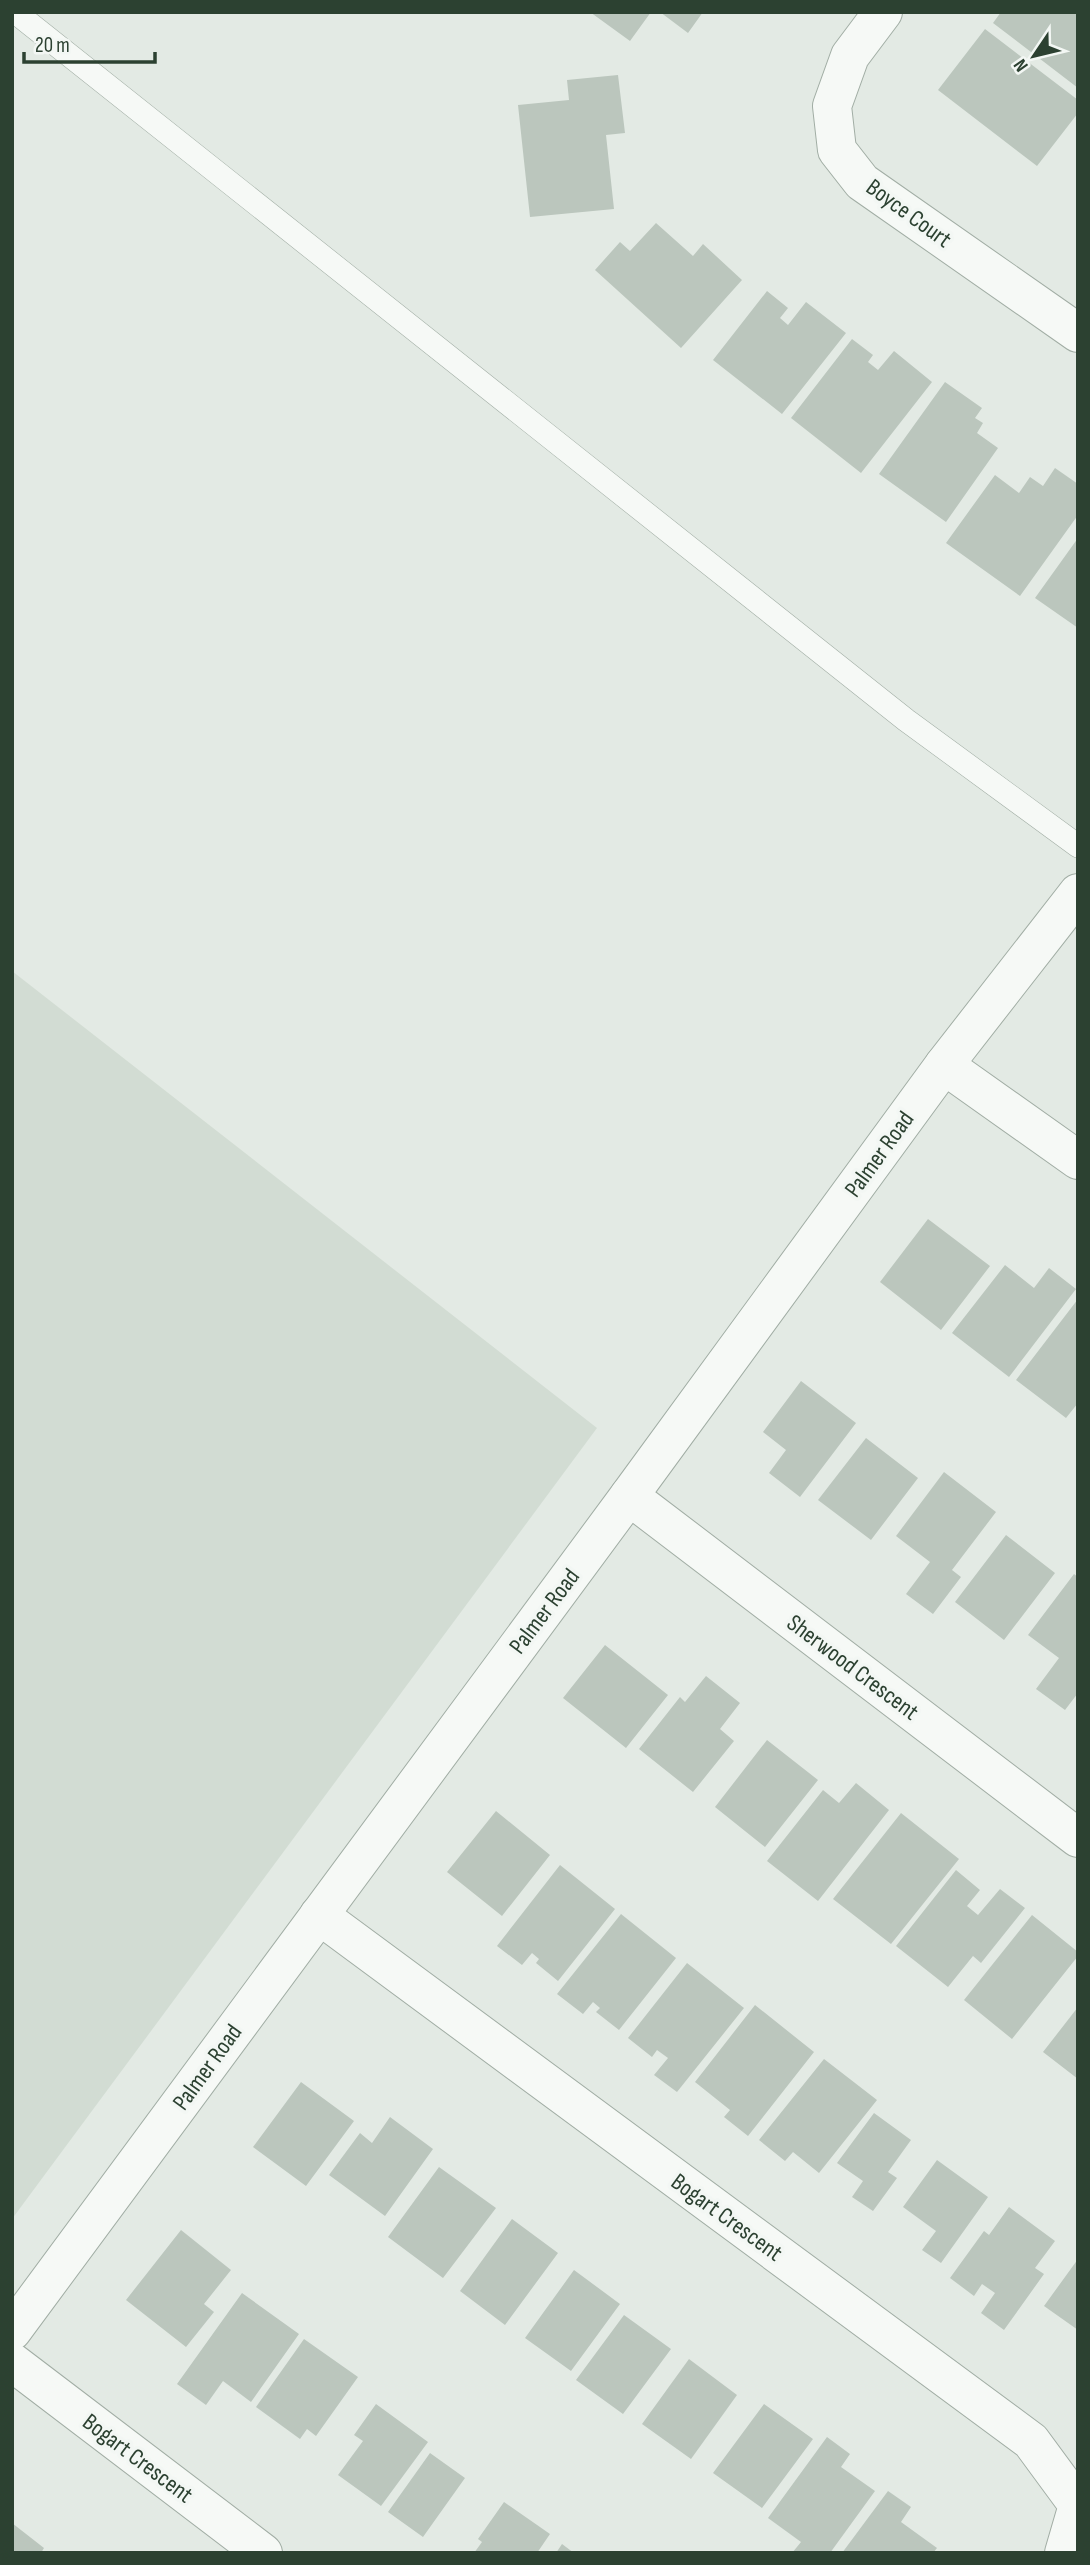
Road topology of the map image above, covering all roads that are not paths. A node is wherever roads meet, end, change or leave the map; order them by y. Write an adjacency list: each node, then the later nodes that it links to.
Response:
1 (15, 12): 4 (lane)
2 (883, 12): 3 (street, Boyce Court)
3 (1078, 333)
4 (1078, 846)
5 (1078, 893): 6 (street, Palmer Road)
6 (944, 1065): 7 (street); 8 (street, Palmer Road)
7 (1078, 1160)
8 (629, 1496): 9 (street, Sherwood Crescent); 10 (street, Palmer Road)
9 (1078, 1838)
10 (319, 1915): 11 (street, Palmer Road); 14 (street, Bogart Crescent)
11 (12, 2331)
12 (12, 2362): 13 (street, Bogart Crescent)
13 (263, 2553)
14 (1064, 2553)

